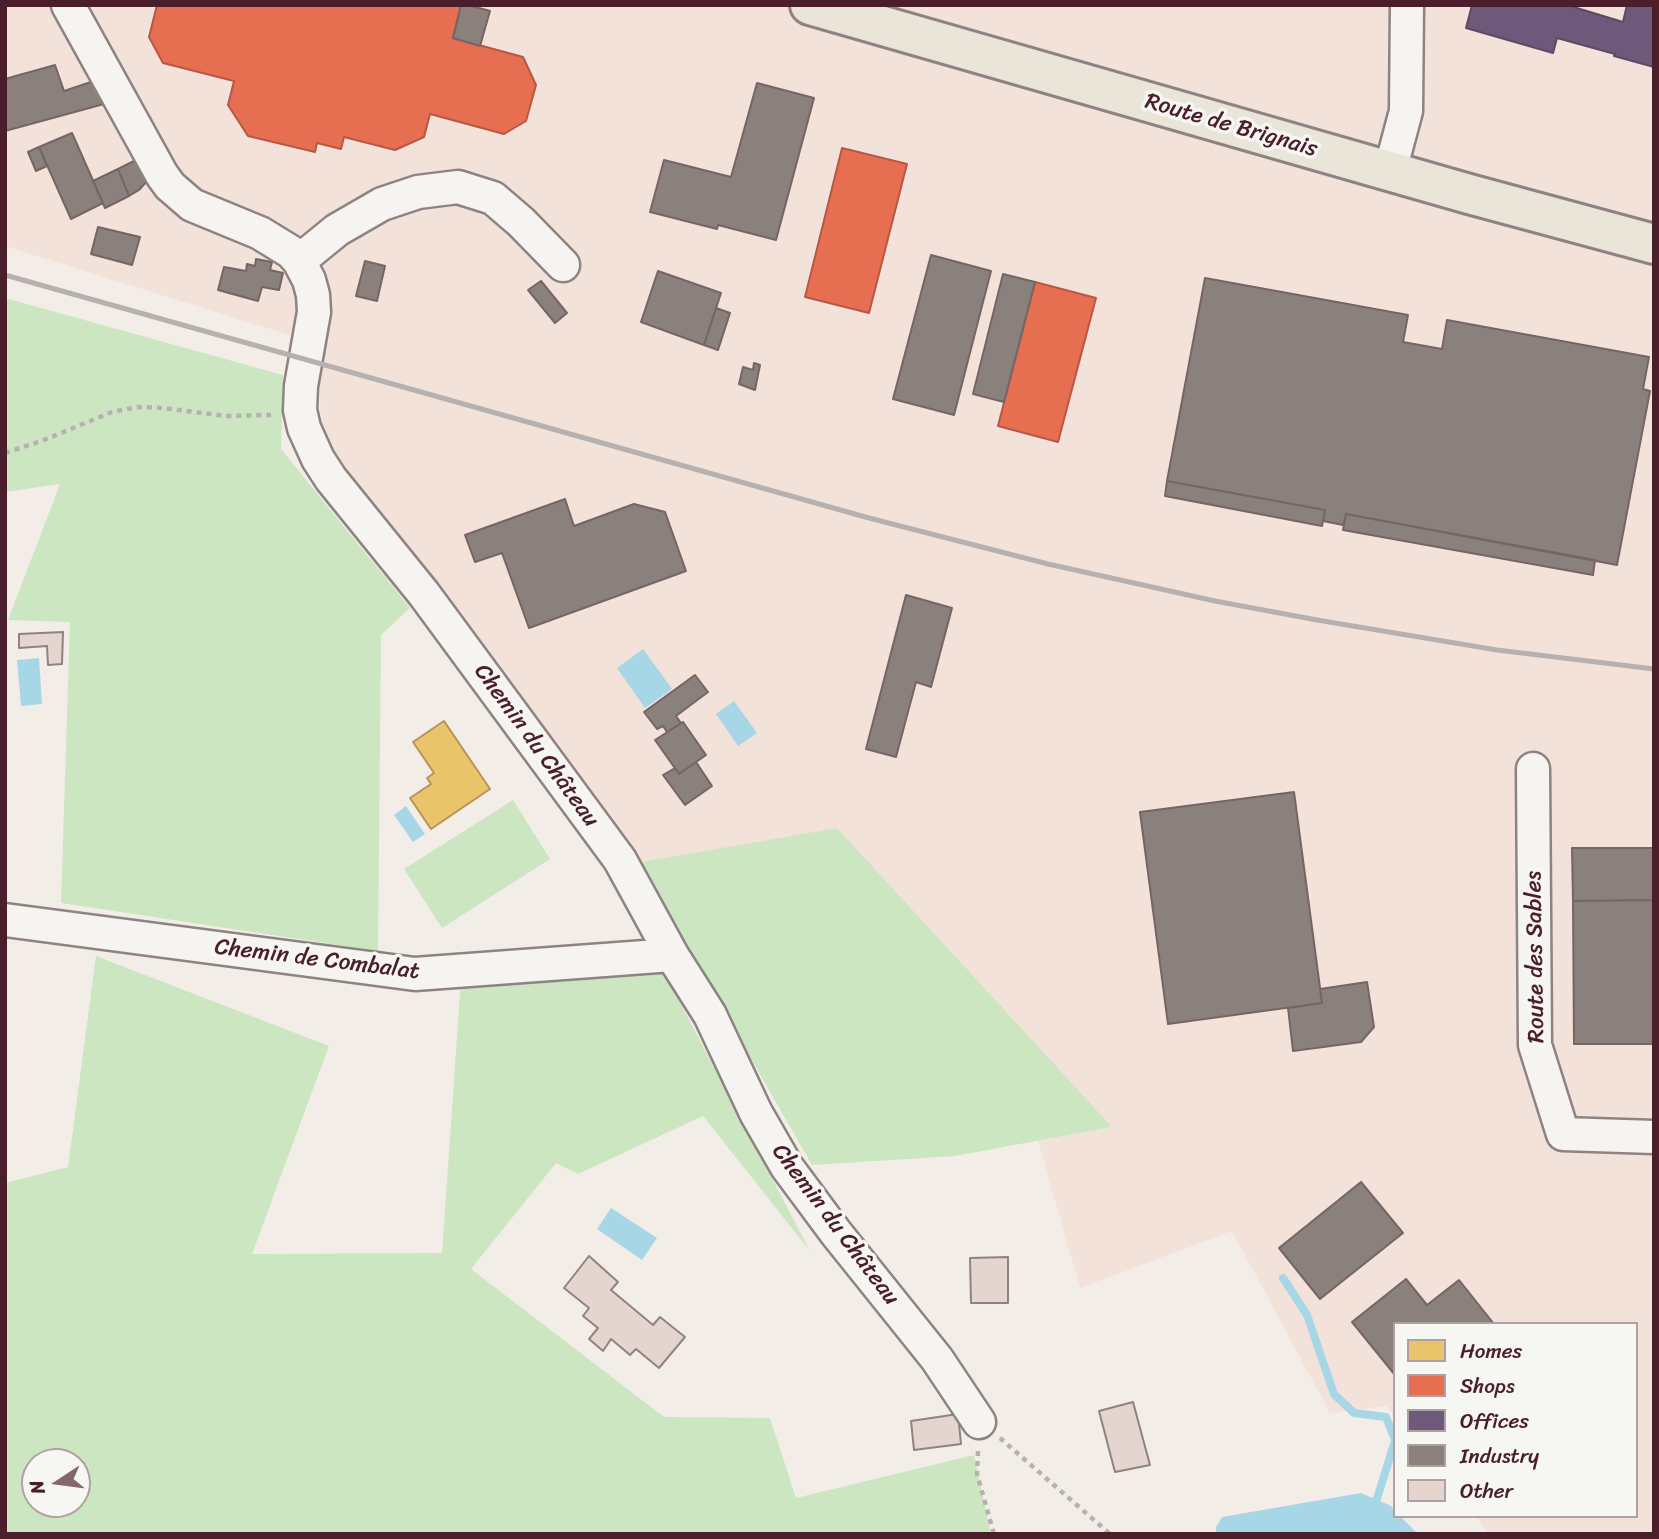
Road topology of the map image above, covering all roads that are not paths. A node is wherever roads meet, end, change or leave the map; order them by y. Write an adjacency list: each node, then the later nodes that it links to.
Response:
1 (68, 5): 6 (street, Chemin du Château)
2 (810, 5): 4 (main road, Route de Brignais)
3 (1407, 5): 4 (street)
4 (1390, 171): 5 (main road, Route de Brignais)
5 (1654, 244)
6 (299, 261): 7 (street); 10 (street, Chemin du Château)
7 (563, 265)
8 (1533, 769): 11 (street, Route des Sables)
9 (5, 920): 10 (street, Chemin de Combalat)
10 (672, 955): 12 (street, Chemin du Château)
11 (1654, 1137)
12 (979, 1422)

